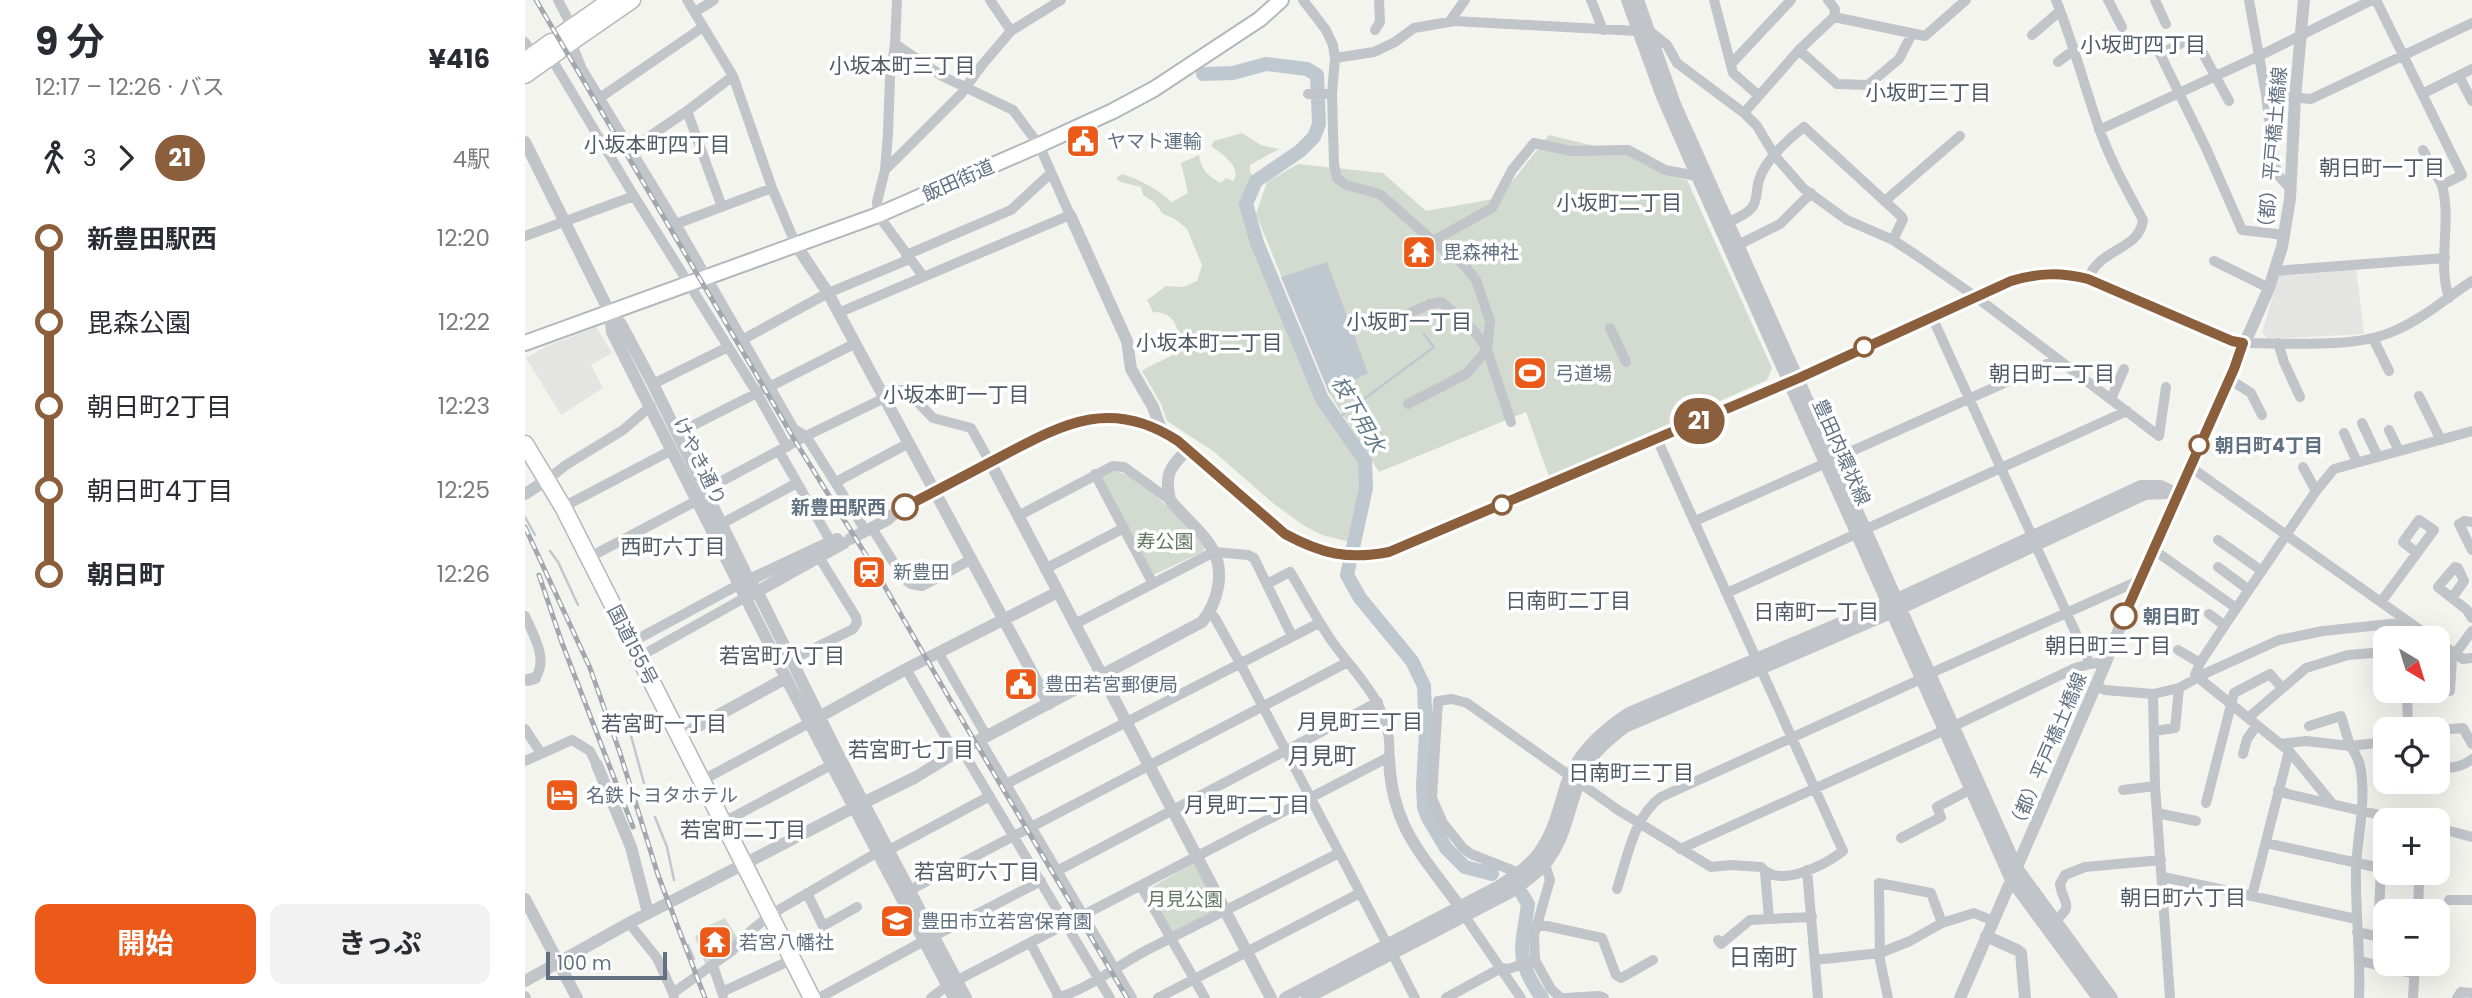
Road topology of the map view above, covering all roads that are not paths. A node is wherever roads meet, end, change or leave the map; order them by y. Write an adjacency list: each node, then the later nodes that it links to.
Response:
1 (558, 0): 40 (street)
2 (611, 0): 40 (highway)
3 (632, 0): 40 (highway)
4 (687, 0): 26 (street)
5 (714, 0): 26 (street)
6 (897, 0): 41 (street)
7 (990, 0): 36 (street)
8 (1061, 0): 36 (street)
9 (1281, 0): 70 (main road, 飯田街道)
10 (1303, 0): 47 (street)
11 (1379, 0): 33 (street)
12 (1465, 0): 28 (street)
13 (1591, 0): 34 (street)
14 (1627, 0): 35 (street, 豊田内環状線)
15 (1638, 0): 35 (street, 豊田内環状線)
16 (1714, 0): 49 (street)
17 (1791, 0): 49 (street)
18 (1828, 0): 27 (street)
19 (1966, 0): 37 (street)
20 (2108, 0): 32 (street)
21 (2155, 0): 30 (street)
22 (2249, 0): 45 (street)
23 (2304, 0): 38 (street, （都）平戸橋土橋線)
24 (2374, 0): 38 (street); 46 (street)
25 (2058, 3): 39 (street); 42 (street)
26 (695, 12): 31 (street)
27 (1834, 17): 37 (street); 43 (street)
28 (1450, 21): 34 (street); 47 (street)
29 (2472, 23): 46 (street)
30 (2167, 24)
31 (703, 27): 53 (street); 62 (street)
32 (2122, 27)
33 (1375, 30)
34 (1602, 30): 35 (street)
35 (1642, 30): 67 (street); 79 (street, 豊田内環状線); 90 (street, 豊田内環状線)
36 (1011, 31): 55 (street)
37 (1912, 34): 43 (street)
38 (2302, 34): 45 (street); 63 (street, （都）平戸橋土橋線)
39 (2032, 36)
40 (562, 43): 44 (highway); 51 (highway); 62 (street); 84 (street)
41 (895, 44): 55 (street); 75 (street)
42 (2075, 49): 48 (street); 68 (street)
43 (1799, 50): 61 (street)
44 (528, 53)
45 (2259, 56): 52 (street); 60 (street)
46 (2402, 56): 57 (street); 63 (street)
47 (1335, 58): 59 (street)
48 (2058, 62)
49 (1732, 63): 61 (street)
50 (2472, 69): 54 (street)
51 (525, 75)
52 (2215, 75): 56 (street); 56 (street); 65 (street)
53 (733, 76): 66 (street); 81 (street)
54 (2459, 76): 57 (street); 64 (street)
55 (965, 88): 70 (street); 75 (street)
56 (2179, 93): 68 (street); 92 (street)
57 (2422, 93): 78 (street)
58 (1308, 94): 59 (street)
59 (1332, 94): 95 (street)
60 (2266, 94): 63 (street); 82 (street)
61 (1758, 95): 67 (street)
62 (601, 97): 72 (street)
63 (2295, 98): 82 (street, （都）平戸橋土橋線)
64 (2472, 101)
65 (2229, 102)
66 (688, 111): 72 (street); 86 (street)
67 (1744, 113): 74 (street)
68 (2099, 130): 104 (street)
69 (1960, 136): 85 (street)
70 (1039, 145): 77 (street); 87 (main road, 飯田街道)
71 (526, 147): 89 (street, けやき通り)
72 (631, 149): 91 (street)
73 (2423, 150): 80 (street)
74 (1775, 156): 83 (street); 85 (street); 90 (street)
75 (885, 170): 87 (street)
76 (2472, 170): 78 (street)
77 (1051, 173): 88 (street); 98 (street)
78 (2462, 175): 80 (street)
79 (1697, 176): 95 (street); 129 (street, 豊田内環状線)
80 (2441, 185): 99 (street)
81 (772, 188): 86 (street); 96 (street)
82 (2291, 188): 92 (street, （都）平戸橋土橋線)
83 (1811, 193): 94 (street); 97 (street)
84 (634, 196): 89 (street); 106 (street)
85 (1885, 200): 94 (street)
86 (722, 207): 91 (street)
87 (878, 215): 96 (main road, 飯田街道); 98 (street)
88 (1070, 215): 102 (street); 145 (street)
89 (565, 222): 93 (street); 111 (street, けやき通り)
90 (1728, 222): 97 (street, 豊田内環状線)
91 (675, 224): 103 (street)
92 (2285, 235): 101 (street, （都）平戸橋土橋線)
93 (525, 236)
94 (1893, 240): 109 (street)
95 (1433, 242): 123 (street)
96 (796, 245): 103 (main road, 飯田街道); 108 (street)
97 (1738, 246): 129 (street, 豊田内環状線)
98 (908, 257): 102 (street); 108 (street)
99 (2445, 258): 101 (street); 110 (street)
100 (2214, 261): 107 (street)
101 (2274, 271): 107 (street, （都）平戸橋土橋線)
102 (923, 276): 112 (street)
103 (705, 277): 106 (main road, 飯田街道); 117 (street)
104 (2088, 279): 109 (street); 119 (street)
105 (2472, 281): 110 (street)
106 (688, 283): 111 (main road, 飯田街道); 122 (street)
107 (2269, 288): 119 (street, （都）平戸橋土橋線)
108 (828, 293): 112 (street); 117 (street)
109 (1976, 297): 113 (street); 124 (street)
110 (2449, 298): 116 (street)
111 (610, 313): 118 (main road, 飯田街道); 130 (street, けやき通り); 140 (street, けやき通り)
112 (838, 313): 121 (street)
113 (1932, 317): 129 (street); 136 (street)
114 (1378, 328): 123 (street)
115 (1610, 328): 125 (street)
116 (2373, 338): 120 (street); 127 (street)
117 (742, 340): 131 (street)
118 (525, 343)
119 (2243, 343): 120 (street); 128 (street, （都）平戸橋土橋線)
120 (2278, 343): 135 (street)
121 (854, 344): 131 (street); 138 (street)
122 (728, 347): 130 (street); 133 (street)
123 (1487, 350): 139 (street); 143 (street)
124 (2058, 359): 136 (street); 137 (street)
125 (1626, 362)
126 (2124, 369): 137 (street)
127 (2389, 371)
128 (2229, 379): 142 (street); 163 (street, （都）平戸橋土橋線)
129 (1794, 380): 151 (street); 160 (street, 豊田内環状線)
130 (653, 384): 148 (street, けやき通り)
131 (770, 387): 133 (street); 150 (street)
132 (2166, 387): 141 (street)
133 (757, 393): 148 (street); 155 (street)
134 (2419, 396): 152 (street)
135 (2300, 397)
136 (1969, 399): 160 (street); 165 (street)
137 (2111, 399): 141 (street)
138 (883, 400): 150 (street); 153 (street); 161 (street)
139 (1408, 404)
140 (651, 406): 157 (street, けやき通り); 167 (street)
141 (2127, 411): 165 (street)
142 (2262, 415)
143 (1511, 422)
144 (2362, 423): 159 (street)
145 (1161, 429): 156 (street); 161 (street)
146 (2389, 430): 158 (street)
147 (2472, 431): 152 (street)
148 (678, 433): 174 (street, けやき通り)
149 (2344, 433): 162 (street)
150 (806, 436): 155 (street); 168 (street)
151 (1657, 439): 156 (street); 178 (street)
152 (2441, 440): 158 (street)
153 (909, 443): 168 (street); 170 (street)
154 (525, 444): 167 (highway, 国道155号)
155 (783, 449): 169 (street); 174 (street)
156 (1188, 449): 175 (street)
157 (672, 450): 174 (street, けやき通り); 176 (street)
158 (2399, 451): 159 (street)
159 (2378, 457): 162 (street)
160 (1830, 461): 178 (street); 183 (street, 豊田内環状線)
161 (990, 462): 170 (street); 177 (street)
162 (2357, 462): 171 (street)
163 (2189, 466): 172 (street, （都）平戸橋土橋線); 184 (street)
164 (2303, 467): 171 (street)
165 (2000, 468): 183 (street); 187 (street)
166 (1095, 474): 175 (street); 177 (street); 182 (street)
167 (547, 480): 173 (street); 176 (highway, 国道155号)
168 (837, 482): 181 (street)
169 (797, 483): 180 (street); 185 (street)
170 (936, 491): 181 (street); 194 (street)
171 (2316, 491): 184 (street)
172 (2177, 494): 187 (street); 188 (street, （都）平戸橋土橋線)
173 (525, 495)
174 (701, 495): 180 (street, けやき通り); 193 (street); 201 (street, けやき通り)
175 (1170, 500): 190 (street)
176 (563, 508): 193 (highway, 国道155号)
177 (1018, 516): 196 (street)
178 (1695, 521): 204 (street)
179 (2472, 522): 189 (street)
180 (723, 523): 201 (street, けやき通り)
181 (867, 526): 185 (street); 194 (street)
182 (1124, 528): 196 (street); 198 (street)
183 (1862, 531): 204 (street); 207 (street, 豊田内環状線)
184 (2286, 536): 197 (street); 206 (street)
185 (842, 539): 192 (street); 201 (street)
186 (2218, 540): 197 (street)
187 (2034, 541): 207 (street); 210 (street)
188 (2154, 550): 199 (street, （都）平戸橋土橋線); 208 (street)
189 (2472, 550)
190 (1214, 552): 198 (street); 200 (street); 209 (street)
191 (2417, 553): 206 (street)
192 (819, 557): 201 (street); 230 (street)
193 (588, 558): 223 (highway, 国道155号)
194 (972, 559): 214 (street)
195 (2218, 568): 202 (street)
196 (1045, 569): 203 (street)
197 (2262, 571): 202 (street)
198 (1152, 582): 217 (street)
199 (2138, 582): 210 (street); 231 (street, （都）平戸橋土橋線)
200 (1267, 584): 216 (street); 222 (street)
201 (748, 588): 223 (street); 223 (street); 230 (street, けやき通り); 240 (street, けやき通り)
202 (2249, 590): 208 (street)
203 (1058, 592): 214 (street); 217 (street)
204 (1727, 593): 235 (street)
205 (2452, 598): 213 (street)
206 (2381, 602): 215 (street)
207 (1895, 605): 235 (street); 239 (street, 豊田内環状線)
208 (2237, 608): 218 (street)
209 (1210, 612): 232 (street); 238 (street)
210 (2066, 613): 236 (street); 239 (street)
211 (2209, 614): 218 (street)
212 (525, 616): 242 (street)
213 (2472, 618)
214 (1004, 619): 226 (street); 250 (street)
215 (2409, 622): 219 (street); 220 (street); 241 (street)
216 (1319, 623): 222 (street); 233 (street)
217 (1075, 624): 238 (street)
218 (2224, 625): 234 (street)
219 (2409, 626)
220 (2415, 626)
221 (2472, 631): 228 (street)
222 (1292, 636): 232 (street)
223 (635, 649): 261 (highway, 国道155号)
224 (2178, 650): 234 (street)
225 (2450, 650): 228 (street)
226 (938, 652): 237 (street); 263 (street)
227 (2373, 653): 245 (street)
228 (2455, 654): 229 (street); 246 (street)
229 (2472, 658)
230 (792, 660): 253 (street, けやき通り)
231 (2106, 662): 236 (street); 243 (street, （都）平戸橋土橋線)
232 (1240, 663): 251 (street); 254 (street)
233 (1348, 663): 248 (street); 251 (street)
234 (2200, 663): 241 (street)
235 (1760, 664): 262 (street); 280 (street)
236 (2090, 664): 257 (street)
237 (906, 669): 253 (street); 268 (street)
238 (1103, 677): 250 (street); 254 (street)
239 (1925, 677): 257 (street, 豊田内環状線); 262 (street)
240 (786, 678): 253 (street, けやき通り); 261 (street)
241 (2200, 678): 244 (street); 249 (street)
242 (529, 680)
243 (2096, 686): 247 (street); 319 (street, （都）平戸橋土橋線)
244 (2179, 688): 247 (street); 259 (street)
245 (2282, 688): 249 (street); 252 (street)
246 (2450, 691)
247 (2153, 694): 259 (street)
248 (1378, 702): 269 (street); 273 (street)
249 (2230, 702): 252 (street); 291 (street)
250 (1049, 704): 263 (street)
251 (1262, 706): 269 (street); 278 (street)
252 (2248, 718): 255 (street)
253 (815, 719): 276 (street, けやき通り); 281 (street); 292 (street)
254 (1127, 722): 278 (street); 282 (street)
255 (2257, 725): 265 (street); 272 (street)
256 (2309, 726): 267 (street)
257 (1949, 728): 284 (street); 285 (street, 豊田内環状線); 319 (street, 豊田内環状線)
258 (2450, 729): 266 (street)
259 (2154, 731): 283 (street)
260 (527, 732): 271 (street)
261 (680, 736): 281 (highway, 国道155号)
262 (1791, 737): 284 (street); 299 (street)
263 (984, 738): 268 (street); 282 (street)
264 (2373, 743): 267 (street)
265 (2280, 744): 267 (street); 270 (street)
266 (2472, 744)
267 (2350, 746): 293 (street)
268 (959, 751): 288 (street); 292 (street)
269 (1286, 751): 289 (street); 294 (street)
270 (2289, 751): 287 (street); 290 (street)
271 (541, 752): 275 (street); 277 (street)
272 (2243, 754)
273 (1389, 757): 289 (street); 333 (street)
274 (2472, 759): 279 (street)
275 (525, 761)
276 (833, 764): 292 (street, けやき通り); 298 (street)
277 (597, 765): 334 (street)
278 (1149, 766): 294 (street); 300 (street)
279 (2450, 768)
280 (1575, 779): 299 (street); 312 (street); 318 (street); 318 (street)
281 (701, 781): 298 (highway, 国道155号)
282 (1006, 784): 300 (street)
283 (2155, 786): 286 (street); 295 (street)
284 (1816, 788): 306 (street); 315 (street)
285 (1971, 789): 304 (street); 319 (street, 豊田内環状線)
286 (2123, 790)
287 (2279, 790): 290 (street); 305 (street)
288 (990, 796): 302 (street); 307 (street)
289 (1310, 797): 308 (street); 309 (street)
290 (2331, 802): 293 (street)
291 (2206, 803)
292 (860, 804): 307 (street); 311 (street)
293 (2361, 810): 296 (street); 313 (street)
294 (1173, 811): 309 (street); 316 (street)
295 (2157, 813): 297 (street); 310 (street)
296 (2373, 813)
297 (2196, 821)
298 (722, 823): 311 (highway, 国道155号)
299 (1639, 824): 306 (street); 323 (street)
300 (1032, 827): 302 (street); 316 (street)
301 (2450, 831): 303 (street)
302 (1014, 836): 321 (street); 324 (street)
303 (2472, 837)
304 (1901, 838)
305 (2266, 843): 313 (street); 327 (street)
306 (1680, 849): 317 (street)
307 (884, 851): 324 (street); 325 (street); 350 (street)
308 (1339, 853): 326 (street); 332 (street)
309 (1196, 857): 322 (street); 332 (street)
310 (2161, 860): 320 (street); 340 (street)
311 (743, 864): 334 (street); 335 (highway, 国道155号)
312 (1545, 864): 333 (street); 345 (street)
313 (2356, 864): 314 (street); 339 (street)
314 (2373, 867)
315 (1807, 870): 317 (street); 337 (street)
316 (1057, 871): 336 (street)
317 (1765, 872): 338 (street)
318 (1519, 873): 333 (street)
319 (2014, 874): 340 (street); 341 (street, （都）平戸橋土橋線); 397 (street)
320 (2163, 877): 327 (street); 399 (street)
321 (1041, 881): 344 (street); 350 (street)
322 (1141, 886): 336 (street); 349 (street)
323 (1617, 889)
324 (910, 890): 350 (street)
325 (807, 893): 331 (street); 335 (street)
326 (1360, 893): 353 (street); 354 (street)
327 (2252, 897): 339 (street)
328 (525, 900): 361 (street)
329 (2450, 900): 330 (street)
330 (2472, 900)
331 (857, 907)
332 (1224, 910): 349 (street); 354 (street)
333 (1462, 911): 353 (street); 365 (street)
334 (648, 913): 342 (street)
335 (770, 915): 356 (highway, 国道155号); 363 (street)
336 (1083, 916): 344 (street); 364 (street)
337 (1812, 917): 338 (street); 358 (street)
338 (1769, 919): 351 (street)
339 (2356, 919): 346 (street)
340 (2055, 920): 398 (street)
341 (1993, 921): 343 (street); 348 (street, （都）平戸橋土橋線)
342 (629, 923): 361 (street); 373 (street)
343 (1942, 923): 355 (street); 355 (street)
344 (1067, 925): 352 (street); 367 (street)
345 (1537, 926): 357 (street); 359 (street)
346 (2357, 932): 347 (street); 360 (street)
347 (2373, 935)
348 (1986, 936): 395 (street, （都）平戸橋土橋線); 396 (street)
349 (1170, 938): 364 (street); 368 (street)
350 (929, 939): 370 (street); 376 (street)
351 (1717, 940)
352 (1031, 944): 370 (street); 380 (street)
353 (1390, 948): 386 (street); 387 (street); 388 (street)
354 (1246, 951): 368 (street); 385 (street)
355 (1880, 953): 358 (street); 394 (street)
356 (793, 959): 372 (street); 375 (highway, 国道155号)
357 (1653, 960)
358 (1815, 960): 393 (street)
359 (1532, 961): 365 (street); 391 (street)
360 (2360, 961): 362 (street); 400 (street)
361 (558, 962): 369 (street); 374 (street)
362 (2373, 963)
363 (713, 966): 372 (street); 373 (street)
364 (1114, 968): 367 (street); 382 (street)
365 (1501, 968): 389 (street); 390 (street)
366 (2415, 976): 401 (street)
367 (1099, 978): 380 (street); 381 (street)
368 (1193, 979): 383 (street); 384 (street)
369 (525, 981)
370 (953, 983): 377 (street); 378 (street); 379 (street)
371 (2472, 993): 402 (street)
372 (723, 995)
373 (674, 996)
374 (577, 998)
375 (812, 998)
376 (819, 998)
377 (931, 998)
378 (954, 998)
379 (966, 998)
380 (1058, 998)
381 (1110, 998)
382 (1132, 998)
383 (1158, 998)
384 (1205, 998)
385 (1271, 998)
386 (1286, 998)
387 (1307, 998)
388 (1416, 998)
389 (1446, 998)
390 (1521, 998)
391 (1563, 998): 392 (street)
392 (1604, 998)
393 (1818, 998)
394 (1888, 998)
395 (1960, 998)
396 (2025, 998)
397 (2098, 998)
398 (2112, 998)
399 (2170, 998)
400 (2359, 998)
401 (2413, 998)
402 (2457, 998)

